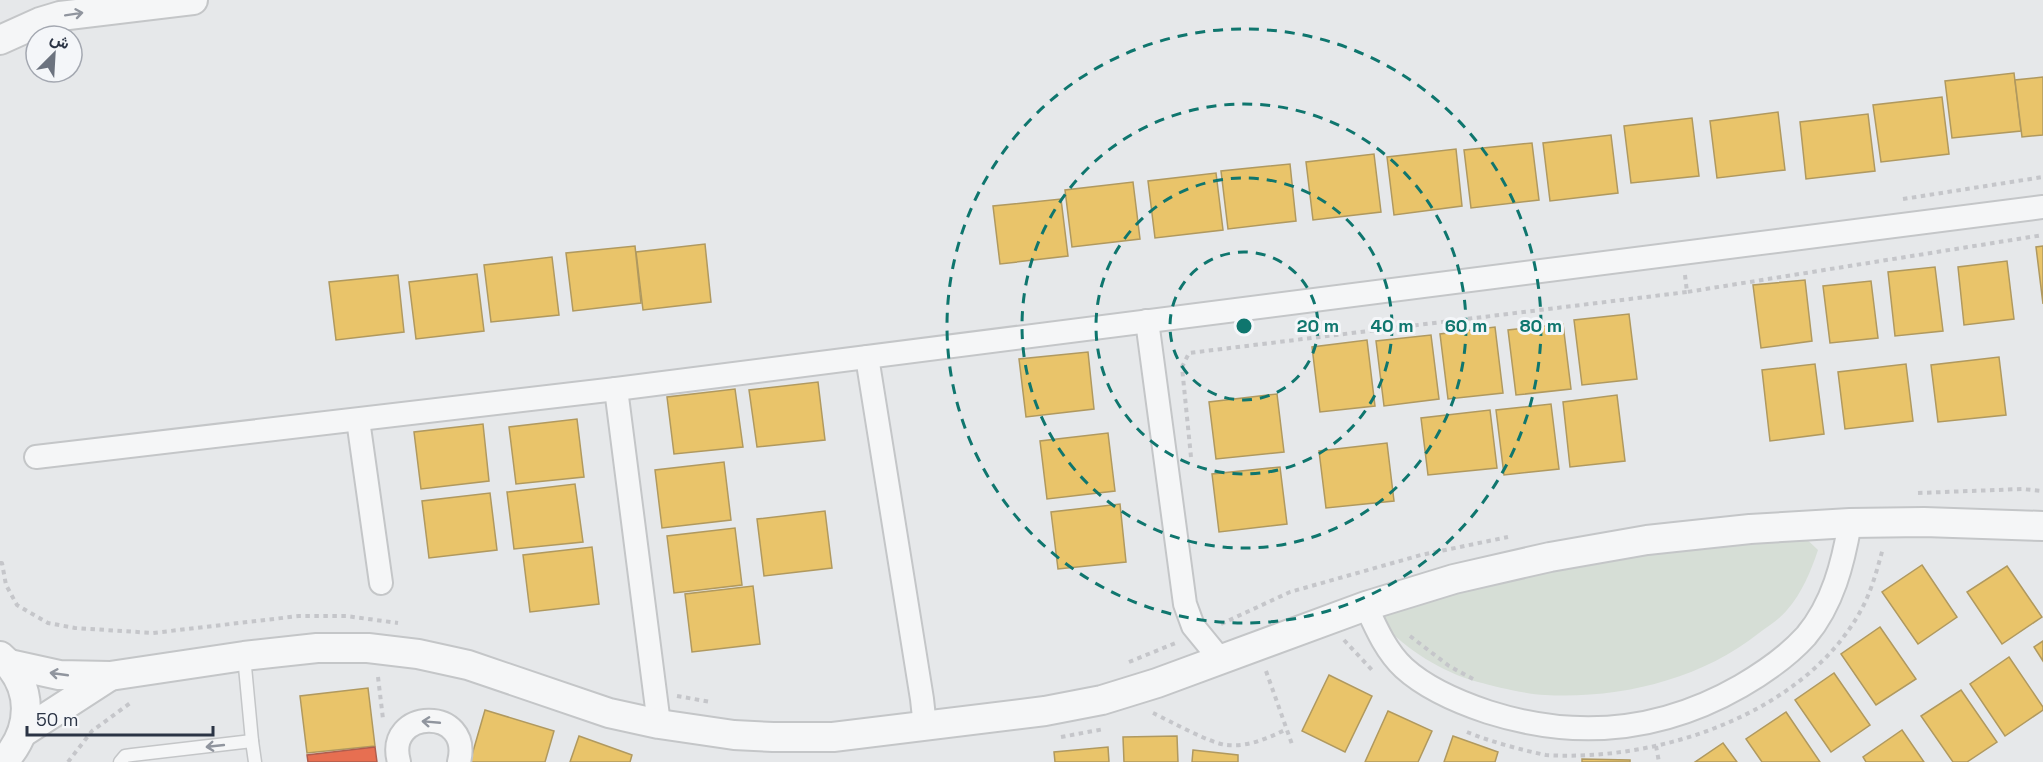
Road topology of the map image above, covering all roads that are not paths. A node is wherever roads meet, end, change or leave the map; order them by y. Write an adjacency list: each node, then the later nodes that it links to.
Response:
1 (193, 0): 2 (street, one-way to 1)
2 (0, 40)
3 (2043, 207): 4 (street)
4 (1147, 321): 5 (street); 14 (street)
5 (867, 357): 6 (street); 18 (street)
6 (616, 389): 7 (street); 17 (street)
7 (358, 420): 8 (street); 11 (street)
8 (36, 458)
9 (2043, 526): 10 (street)
10 (1848, 536): 12 (street); 12 (street)
11 (381, 583)
12 (1371, 617): 14 (street)
13 (244, 656): 16 (street); 17 (street); 19 (lane)
14 (1220, 659): 18 (street)
15 (4, 660): 16 (street, one-way to 15); 20 (street)
16 (110, 676): 20 (street)
17 (659, 724): 18 (street)
18 (925, 727)
19 (252, 741): 21 (lane, one-way to 21); 22 (lane)
20 (12, 752)
21 (120, 762)
22 (255, 762)
23 (399, 762): 24 (street, one-way to 23)
24 (459, 762)

